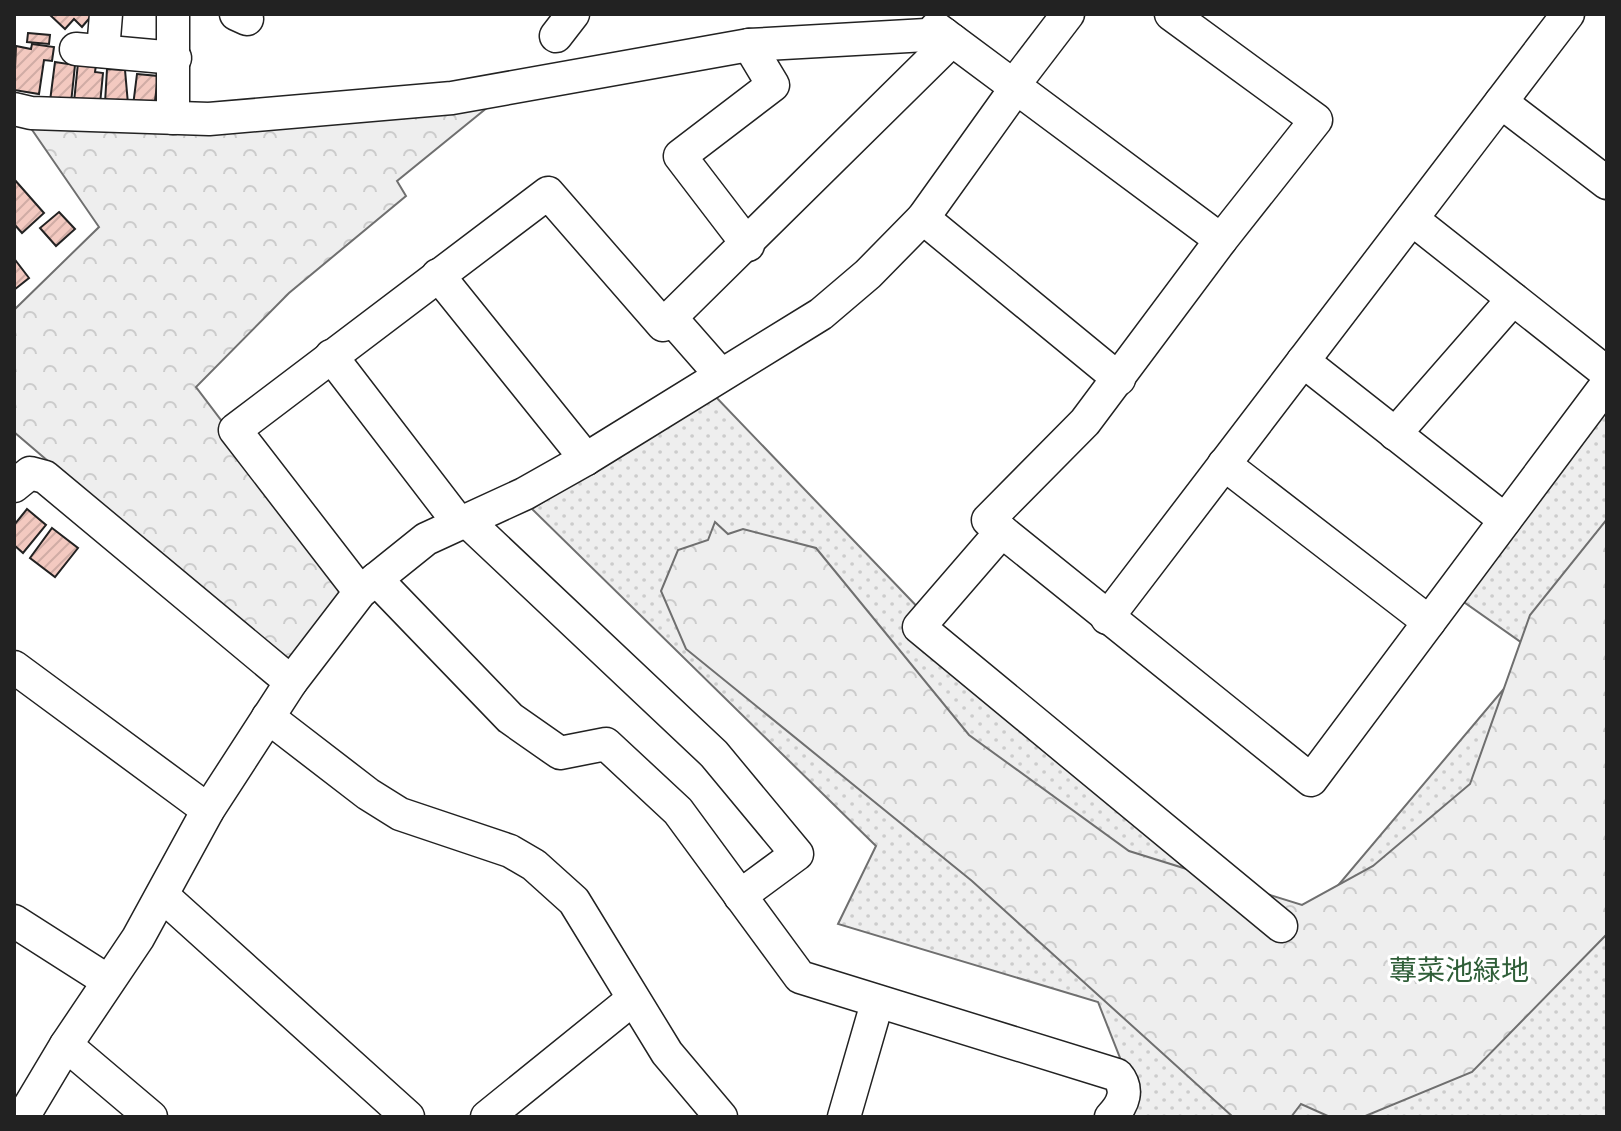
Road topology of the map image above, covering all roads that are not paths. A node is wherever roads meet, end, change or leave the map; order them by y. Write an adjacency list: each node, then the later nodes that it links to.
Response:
1 (106, 14): 9 (street)
2 (173, 14): 9 (street)
3 (917, 14): 7 (street)
4 (1068, 14): 10 (street)
5 (1171, 14): 17 (street)
6 (1568, 14): 11 (street)
7 (948, 37): 8 (street); 10 (street); 18 (street)
8 (749, 45): 13 (street); 18 (street)
9 (175, 58): 13 (street)
10 (1015, 87): 15 (street); 17 (street)
11 (1501, 102): 14 (street); 16 (street)
12 (17, 113): 13 (street)
13 (173, 118)
14 (1607, 183)
15 (923, 218): 25 (street); 26 (street)
16 (1412, 219): 20 (street); 23 (street)
17 (1221, 240): 26 (street)
18 (748, 245): 21 (street)
19 (438, 275): 21 (street); 22 (street); 29 (street)
20 (1513, 299): 24 (street); 28 (street)
21 (671, 318): 25 (street)
22 (331, 356): 33 (street); 35 (street)
23 (1303, 361): 28 (street); 30 (street)
24 (1607, 373)
25 (721, 375): 29 (street)
26 (1119, 379): 34 (street)
27 (1607, 384): 32 (street)
28 (1395, 434): 32 (street)
29 (586, 459): 33 (street)
30 (1224, 464): 36 (street); 37 (street)
31 (14, 486): 39 (street)
32 (1505, 520): 37 (street)
33 (463, 521): 35 (street); 43 (street)
34 (1002, 531): 36 (street); 45 (street)
35 (368, 586): 39 (street); 43 (street)
36 (1107, 618): 37 (street)
37 (1429, 622)
38 (14, 667): 41 (street)
39 (291, 682): 40 (street)
40 (268, 717): 41 (street); 47 (street)
41 (208, 810): 42 (street)
42 (163, 896): 46 (street); 53 (street)
43 (740, 896): 48 (street)
44 (14, 921): 46 (street)
45 (1281, 926)
46 (108, 981): 49 (street)
47 (633, 999): 50 (street); 54 (street)
48 (877, 1003): 55 (street); 56 (street)
49 (66, 1045): 51 (street); 52 (street)
50 (714, 1115)
51 (23, 1117)
52 (151, 1117)
53 (408, 1117)
54 (487, 1117)
55 (844, 1117)
56 (1111, 1117)

